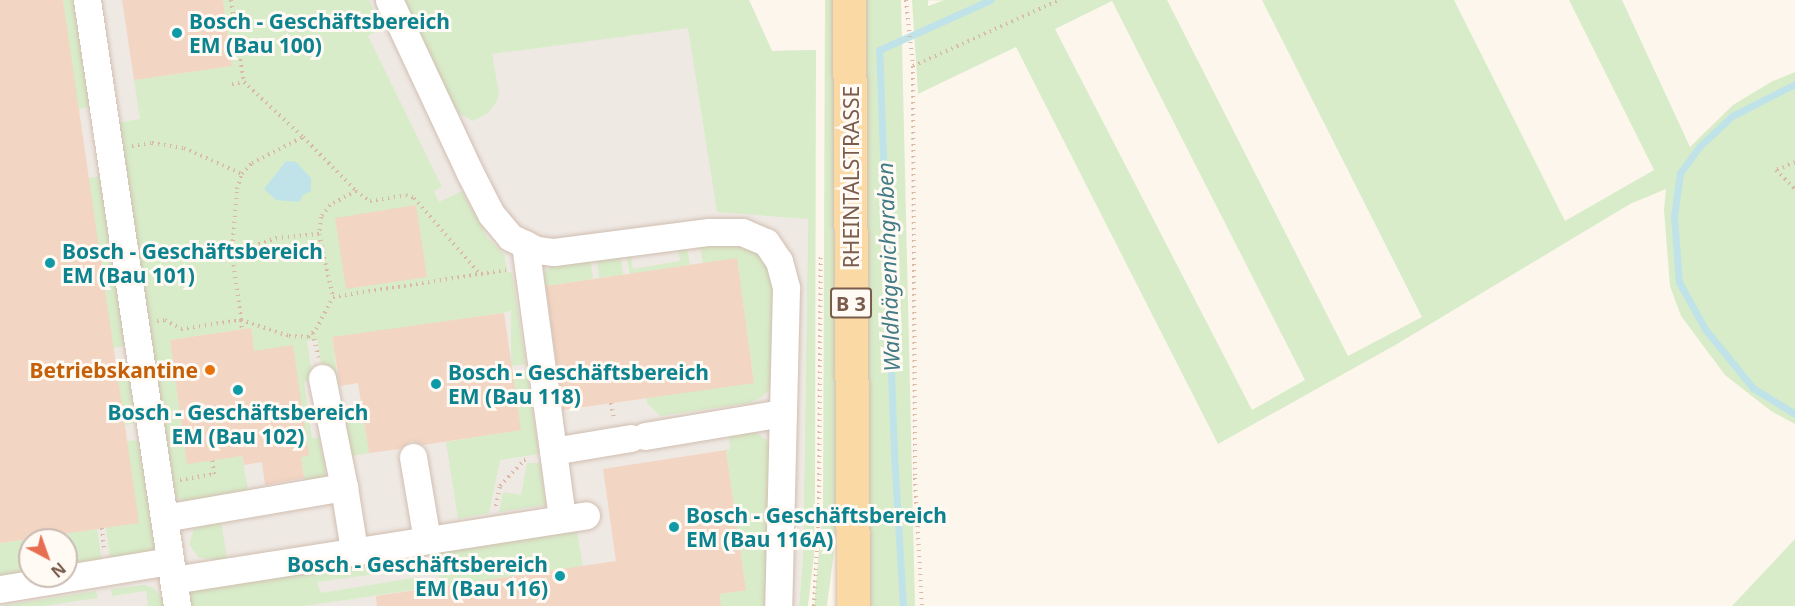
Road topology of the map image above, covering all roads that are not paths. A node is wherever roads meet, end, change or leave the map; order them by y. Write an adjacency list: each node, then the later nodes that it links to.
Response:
1 (87, 0): 10 (lane)
2 (389, 0): 4 (lane)
3 (849, 0): 17 (main road, RHEINTALSTRASSE / B 3)
4 (527, 256): 6 (lane); 7 (lane)
5 (322, 378): 9 (lane)
6 (783, 413): 7 (lane); 16 (lane)
7 (553, 453): 11 (lane)
8 (413, 457): 11 (lane)
9 (344, 487): 10 (lane); 12 (lane)
10 (164, 518): 13 (lane)
11 (427, 540): 12 (lane)
12 (354, 550): 13 (lane)
13 (172, 570): 14 (lane); 15 (lane)
14 (0, 589)
15 (177, 606)
16 (778, 606)
17 (853, 606)

